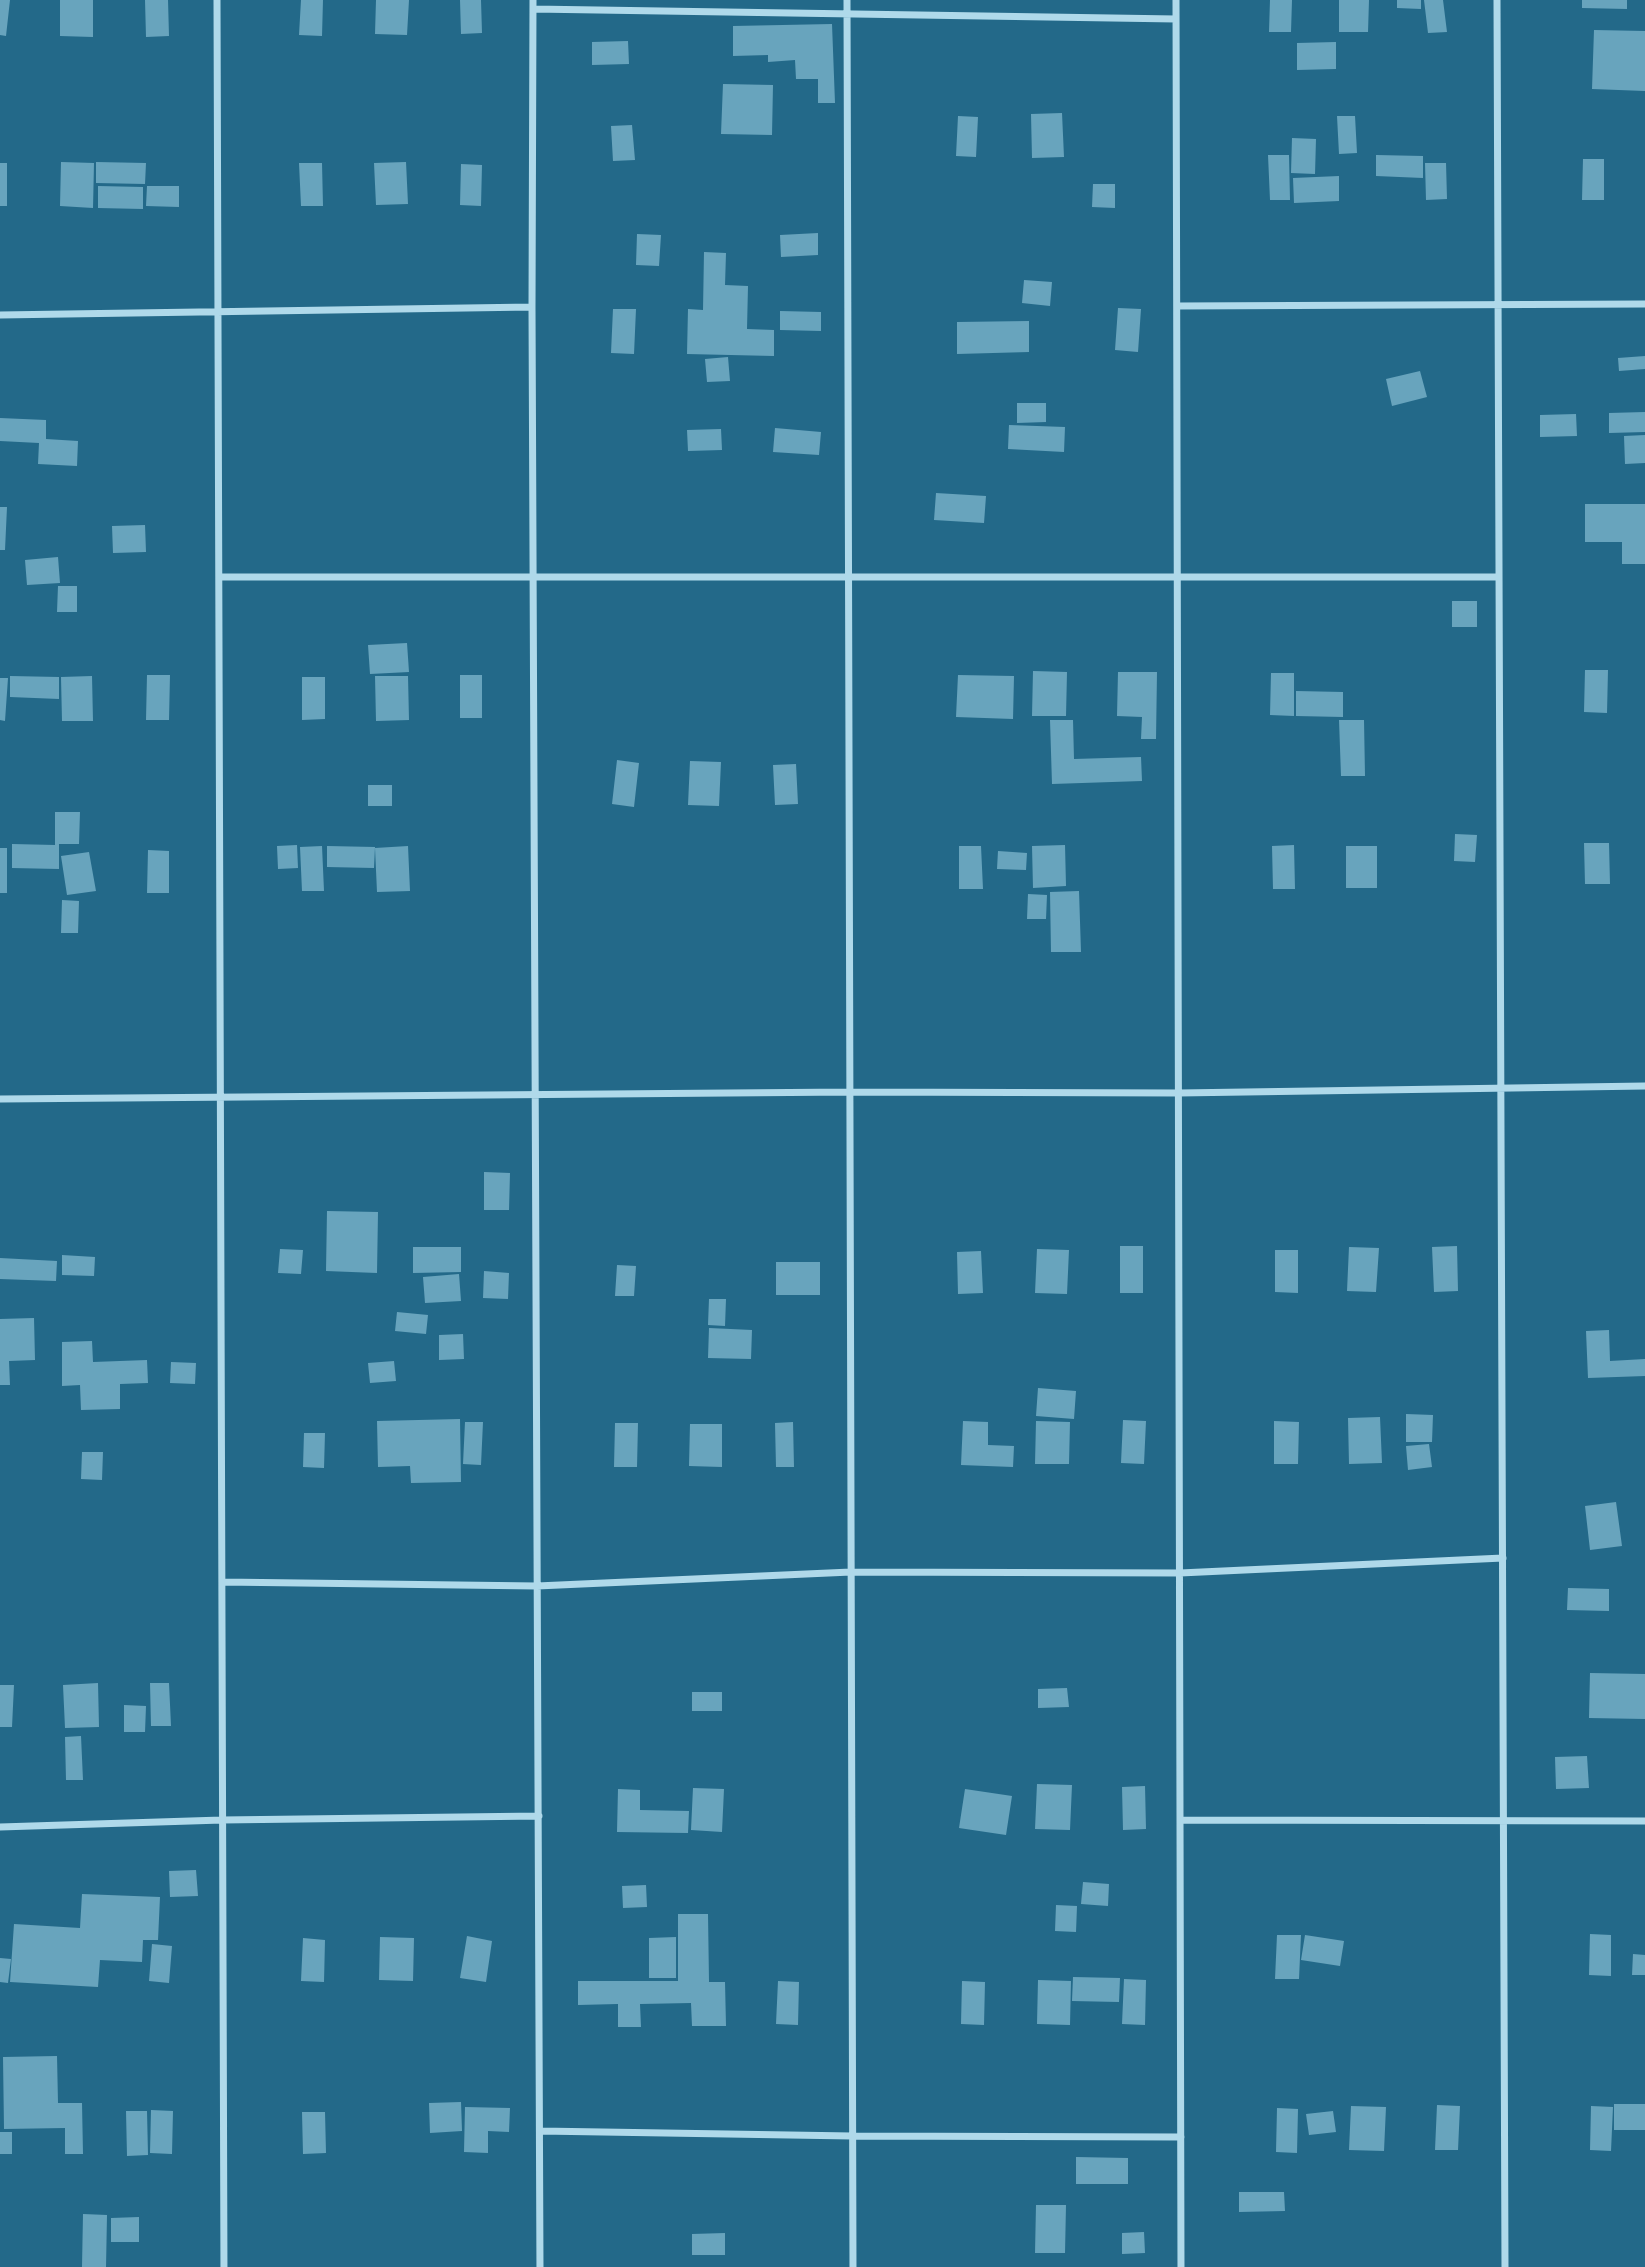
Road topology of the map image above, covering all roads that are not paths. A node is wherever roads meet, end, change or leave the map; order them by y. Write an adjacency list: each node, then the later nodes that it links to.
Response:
1 (217, 0): 12 (street)
2 (847, 0): 6 (street)
3 (1176, 0): 7 (street)
4 (1497, 0): 9 (street)
5 (533, 4): 6 (street); 11 (street)
6 (847, 15): 7 (street); 16 (street)
7 (1176, 19): 10 (street)
8 (1645, 304): 9 (street)
9 (1499, 305): 10 (street); 18 (street)
10 (1177, 306): 17 (street)
11 (532, 307): 12 (street); 15 (street)
12 (218, 312): 13 (street); 14 (street)
13 (0, 315)
14 (219, 577): 15 (street); 24 (street)
15 (534, 577): 16 (street); 23 (street)
16 (849, 577): 17 (street); 21 (street)
17 (1177, 577): 18 (street); 22 (street)
18 (1499, 577): 20 (street)
19 (1645, 1086): 20 (street)
20 (1501, 1087): 22 (street); 26 (street)
21 (850, 1092): 22 (street); 23 (street); 27 (street)
22 (1179, 1093): 28 (street)
23 (535, 1095): 24 (street); 30 (street)
24 (220, 1097): 25 (street); 29 (street)
25 (0, 1099)
26 (1503, 1558): 28 (street); 34 (street)
27 (851, 1572): 28 (street); 30 (street); 38 (street)
28 (1180, 1573): 33 (street)
29 (222, 1581): 30 (street); 32 (street)
30 (537, 1586): 31 (street)
31 (539, 1816): 32 (street); 37 (street)
32 (222, 1820): 36 (street); 40 (street)
33 (1181, 1820): 34 (street); 39 (street)
34 (1504, 1821): 35 (street); 44 (street)
35 (1645, 1821)
36 (0, 1827)
37 (540, 2131): 38 (street); 41 (street)
38 (852, 2136): 39 (street); 42 (street)
39 (1181, 2137): 43 (street)
40 (224, 2267)
41 (540, 2267)
42 (853, 2267)
43 (1181, 2267)
44 (1505, 2267)

